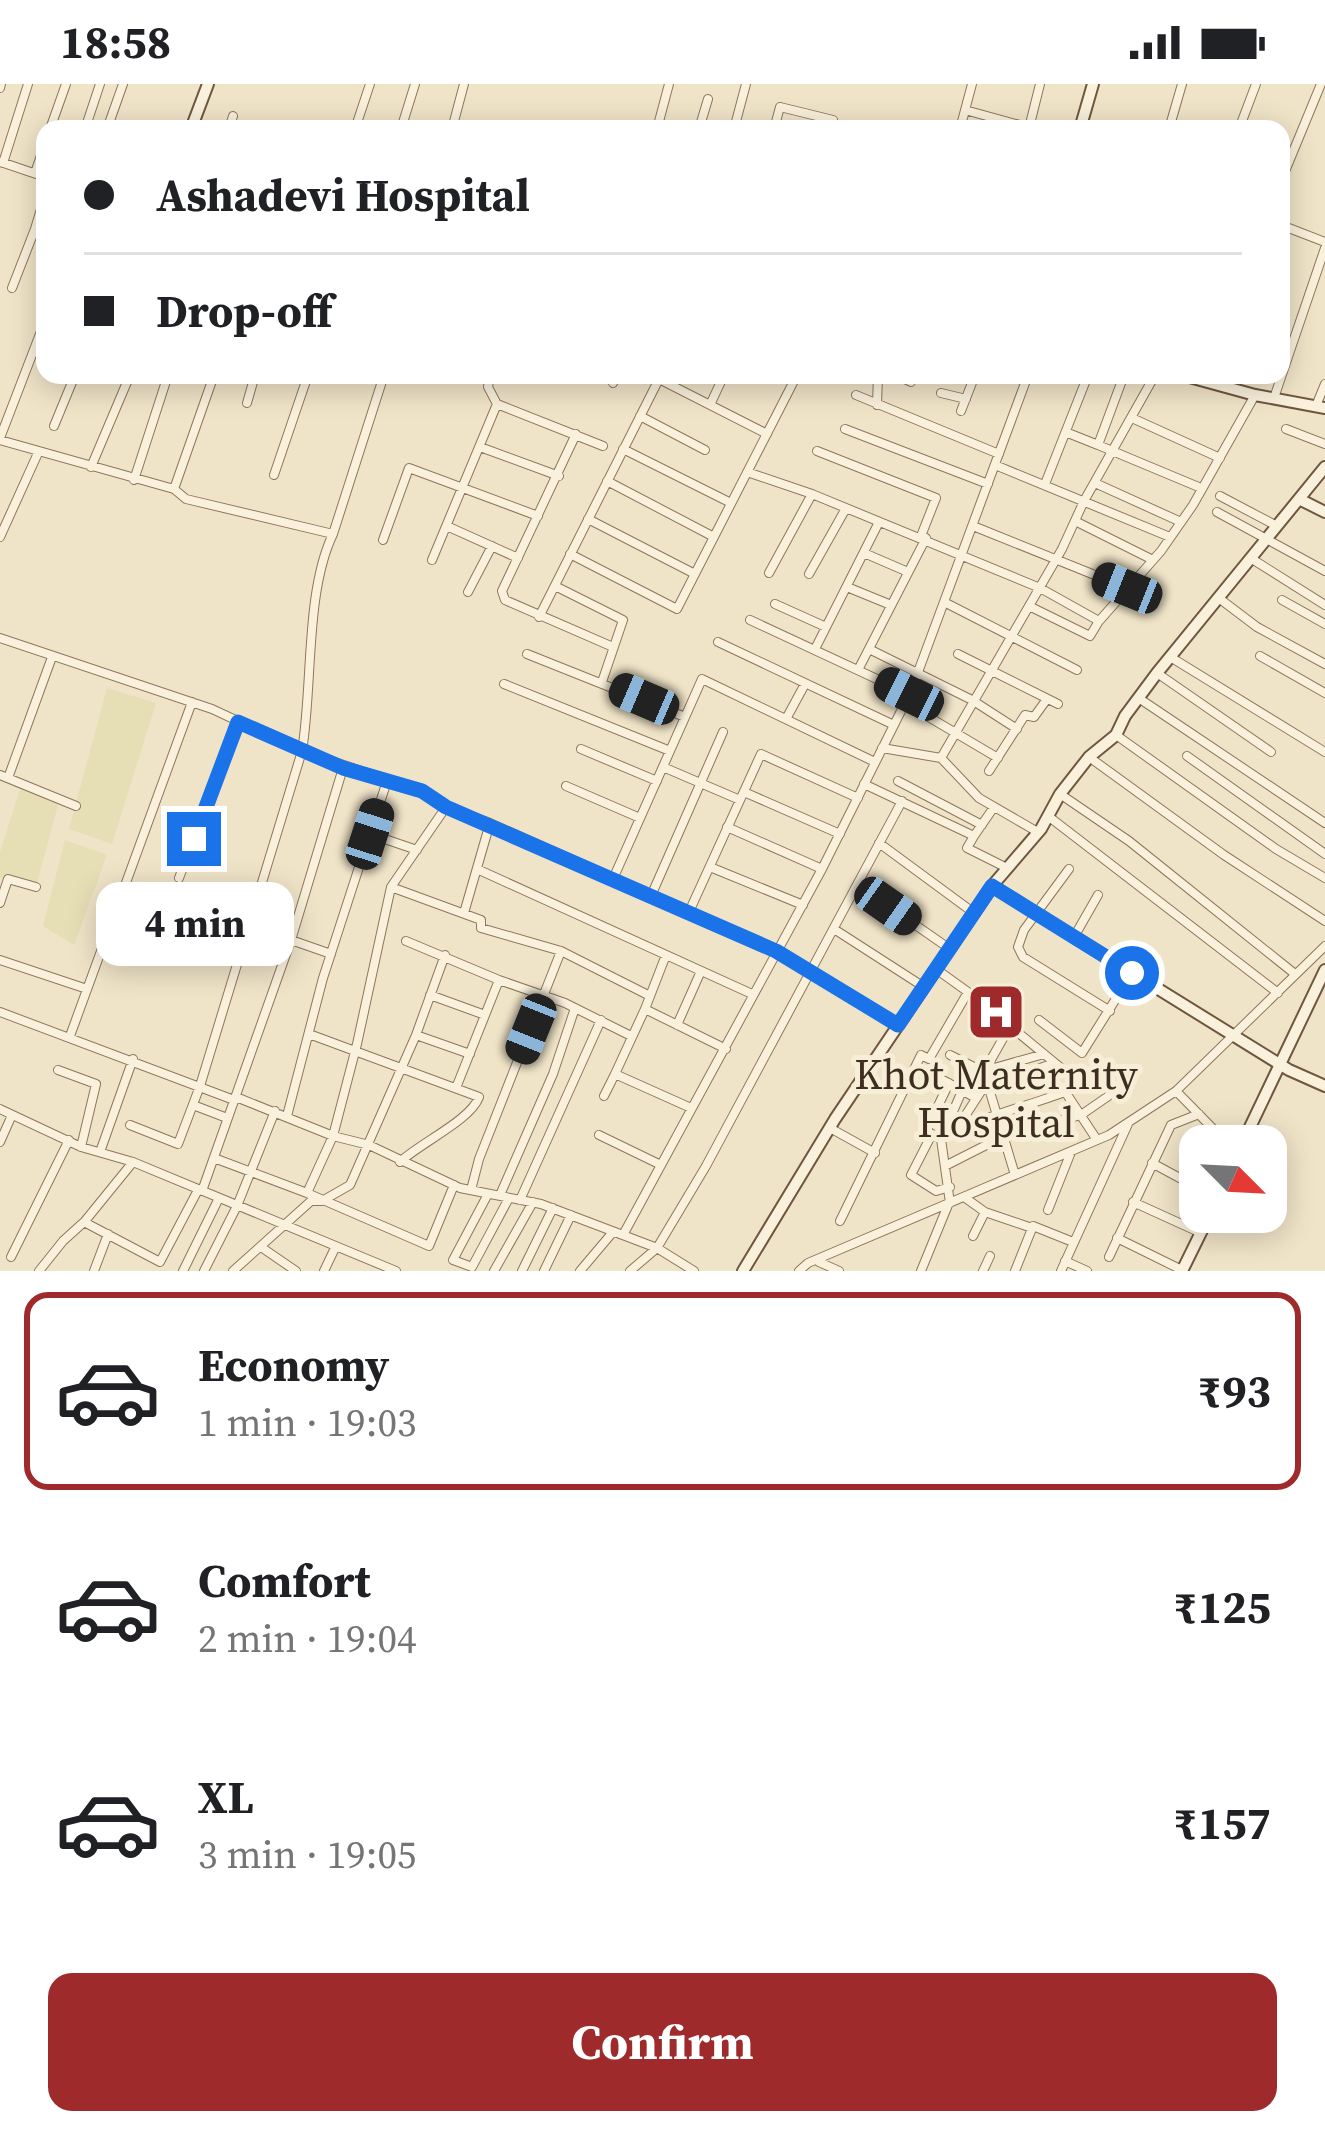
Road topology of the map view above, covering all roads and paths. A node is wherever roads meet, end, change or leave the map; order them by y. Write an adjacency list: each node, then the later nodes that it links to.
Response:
1 (28, 84): 40 (street)
2 (66, 84): 20 (street)
3 (100, 84): 21 (street)
4 (123, 84): 22 (street)
5 (208, 84): 23 (main road)
6 (370, 84): 25 (street)
7 (415, 84): 26 (street)
8 (464, 84): 27 (street)
9 (669, 84): 28 (street)
10 (746, 84): 30 (street)
11 (972, 84): 18 (street)
12 (1040, 84): 35 (street)
13 (1093, 84): 36 (main road)
14 (1182, 84): 37 (street)
15 (1256, 84): 38 (street)
16 (1321, 84): 39 (street)
17 (708, 99): 29 (street)
18 (965, 110): 33 (street); 34 (street)
19 (233, 116): 24 (street)
20 (53, 120)
21 (88, 120)
22 (110, 120)
23 (194, 120)
24 (232, 120)
25 (358, 120)
26 (404, 120)
27 (454, 120)
28 (659, 120)
29 (702, 120)
30 (736, 120)
31 (776, 120): 32 (street)
32 (833, 120)
33 (962, 120)
34 (1002, 120)
35 (1033, 120)
36 (1083, 120)
37 (1172, 120)
38 (1242, 120)
39 (1290, 159)
40 (2, 162): 41 (street)
41 (36, 174)
42 (1290, 229): 44 (street)
43 (36, 239): 45 (street)
44 (1325, 245): 47 (street)
45 (12, 288)
46 (36, 345): 88 (street)
47 (1290, 351)
48 (71, 384): 82 (street)
49 (126, 384): 101 (street)
50 (165, 384): 106 (street)
51 (211, 384): 113 (street)
52 (252, 384): 74 (street)
53 (305, 384): 104 (street)
54 (382, 384): 130 (street)
55 (488, 384): 75 (street)
56 (656, 384): 80 (street)
57 (672, 384): 76 (street)
58 (720, 384): 76 (street)
59 (792, 384): 87 (street)
60 (878, 384): 77 (street)
61 (972, 384): 72 (street)
62 (1025, 384): 98 (street)
63 (1085, 384): 85 (street)
64 (1121, 384): 92 (street)
65 (1149, 384): 81 (street)
66 (1236, 384): 71 (main road)
67 (1279, 384): 73 (street)
68 (1325, 384): 78 (street)
69 (941, 393): 72 (street)
70 (856, 395): 77 (street)
71 (1255, 395): 73 (main road); 99 (street)
72 (966, 399): 79 (street)
73 (1274, 399): 78 (main road)
74 (247, 403)
75 (497, 404): 86 (street); 90 (street)
76 (710, 405): 87 (street)
77 (877, 405): 98 (street)
78 (1321, 407)
79 (961, 411)
80 (640, 416): 93 (street); 94 (street)
81 (1132, 418): 96 (street); 99 (street)
82 (54, 427)
83 (844, 429): 109 (street)
84 (1286, 429): 89 (street)
85 (1068, 433): 92 (street); 110 (street)
86 (576, 434): 91 (street); 105 (street)
87 (767, 434): 102 (street)
88 (0, 439): 97 (street)
89 (1325, 444)
90 (480, 446): 105 (street); 111 (street)
91 (603, 446)
92 (1098, 446): 96 (street)
93 (623, 449): 107 (street); 118 (street)
94 (705, 451)
95 (817, 451): 133 (street)
96 (1115, 451): 108 (street); 112 (street)
97 (38, 453): 101 (street); 131 (street)
98 (999, 454): 100 (street)
99 (1220, 458): 112 (street)
100 (995, 465): 109 (street); 110 (street)
101 (91, 467): 106 (street)
102 (747, 472): 114 (street); 118 (street)
103 (1323, 473): 116 (main road)
104 (274, 476)
105 (559, 476): 122 (street)
106 (134, 480): 113 (street)
107 (607, 481): 123 (street); 132 (street)
108 (1095, 483): 117 (street); 126 (street)
109 (988, 484): 127 (street)
110 (1045, 484): 117 (street)
111 (466, 486): 122 (street); 128 (street); 135 (street)
112 (1201, 488): 126 (street)
113 (174, 489): 130 (street)
114 (812, 494): 119 (street); 148 (street)
115 (1220, 496): 129 (street)
116 (1301, 500): 121 (main road); 129 (main road)
117 (1084, 501): 124 (street); 134 (street)
118 (731, 503): 132 (street)
119 (845, 510): 125 (street); 150 (street)
120 (1217, 512): 136 (street)
121 (1325, 512)
122 (538, 516): 141 (street)
123 (588, 520): 139 (street); 149 (street)
124 (1075, 520): 142 (street); 145 (street)
125 (880, 522): 133 (street); 138 (street)
126 (1180, 522): 134 (street)
127 (972, 525): 140 (street); 142 (street)
128 (448, 527): 137 (street); 144 (street)
129 (1278, 527): 136 (main road)
130 (333, 534): 206 (street)
131 (0, 537)
132 (714, 537): 149 (street)
133 (923, 537): 140 (street); 147 (street)
134 (1170, 537): 145 (street)
135 (383, 539)
136 (1268, 539): 143 (main road); 146 (street)
137 (492, 546): 141 (street); 155 (street)
138 (864, 553): 147 (street); 152 (street)
139 (570, 554): 149 (street); 151 (street)
140 (962, 554): 153 (street); 158 (street)
141 (518, 558): 163 (street)
142 (1056, 559): 153 (street); 154 (street)
143 (1252, 559): 156 (main road); 161 (street)
144 (431, 560)
145 (1153, 560): 154 (street)
146 (1325, 571)
147 (908, 572): 160 (street)
148 (769, 573)
149 (694, 574)
150 (808, 574)
151 (555, 585): 163 (street); 171 (street)
152 (847, 586): 160 (street); 167 (street)
153 (1040, 588): 162 (street); 165 (street)
154 (1127, 588): 165 (street)
155 (468, 592)
156 (1220, 599): 178 (main road); 179 (street)
157 (1282, 599): 166 (street)
158 (944, 602): 168 (street); 182 (street)
159 (776, 604): 167 (street)
160 (891, 605): 173 (street)
161 (1325, 605)
162 (1029, 606): 165 (street); 168 (street)
163 (539, 616): 171 (street)
164 (750, 620): 172 (street)
165 (1099, 621)
166 (1325, 624)
167 (826, 627): 172 (street)
168 (1011, 637): 181 (street); 183 (street)
169 (0, 638): 177 (street)
170 (718, 642): 187 (street)
171 (614, 647): 185 (street)
172 (815, 649): 180 (street)
173 (869, 649): 180 (street); 182 (street)
174 (527, 653): 185 (street)
175 (958, 654): 183 (street)
176 (1260, 656): 188 (street)
177 (52, 657): 193 (street); 217 (street)
178 (1172, 658): 184 (main road); 208 (street)
179 (1325, 664)
180 (858, 670): 189 (street)
181 (1077, 670)
182 (918, 671): 189 (street); 192 (street)
183 (989, 672): 190 (street); 192 (street)
184 (1157, 674): 191 (main road); 207 (street)
185 (602, 682): 195 (street)
186 (504, 683): 205 (street)
187 (805, 684): 196 (street); 198 (street)
188 (1325, 693)
189 (907, 698): 198 (street); 200 (street)
190 (1047, 699): 194 (street); 199 (street)
191 (1141, 699): 202 (main road); 234 (street)
192 (972, 700): 199 (street); 200 (street)
193 (192, 702): 197 (street); 285 (street)
194 (1058, 704)
195 (686, 717): 196 (street); 205 (street)
196 (787, 719): 213 (street)
197 (238, 722): 206 (street); 249 (street)
198 (894, 725): 203 (street)
199 (1016, 729): 212 (street)
200 (955, 730): 211 (street); 212 (street)
201 (723, 732): 221 (street)
202 (1116, 735): 209 (main road); 250 (street)
203 (882, 748): 211 (street); 213 (street)
204 (581, 749): 219 (street)
205 (670, 751): 214 (street)
206 (302, 752): 215 (street); 322 (street)
207 (1271, 752)
208 (1325, 752)
209 (1089, 757): 224 (main road); 264 (street)
210 (1186, 757): 243 (street)
211 (941, 758): 230 (street)
212 (998, 758): 216 (street)
213 (875, 762): 222 (street)
214 (663, 767): 219 (street); 221 (street)
215 (343, 768): 218 (street); 267 (street)
216 (989, 771)
217 (4, 777): 228 (street)
218 (387, 781): 229 (street); 238 (street)
219 (657, 781): 232 (street)
220 (898, 782): 235 (street)
221 (701, 783): 225 (street); 257 (street)
222 (865, 784): 226 (street); 227 (street)
223 (566, 786): 232 (street)
224 (1060, 794): 231 (main road); 282 (street)
225 (742, 796): 226 (street); 236 (street); 239 (street)
226 (858, 798): 239 (street)
227 (902, 801): 240 (street); 241 (street)
228 (76, 806)
229 (446, 807): 233 (street); 242 (street)
230 (994, 807): 235 (street); 237 (street)
231 (1048, 816): 237 (main road); 286 (street)
232 (640, 818): 251 (street)
233 (490, 823): 245 (street); 251 (street)
234 (1325, 823)
235 (982, 825): 240 (street)
236 (728, 827): 244 (street); 248 (street)
237 (1036, 832): 246 (main road)
238 (370, 834): 242 (street); 273 (street)
239 (839, 834): 248 (street)
240 (974, 836): 246 (street)
241 (879, 843): 252 (street); 262 (street)
242 (417, 850): 255 (street)
243 (1325, 854)
244 (709, 867): 259 (street); 260 (street)
245 (477, 868): 261 (street); 275 (street)
246 (1007, 868): 253 (main road)
247 (1069, 868): 263 (street)
248 (822, 869): 259 (street)
249 (179, 878)
250 (1325, 878)
251 (614, 879): 257 (street)
252 (857, 884): 265 (street); 270 (street)
253 (992, 886): 262 (main road); 263 (main road)
254 (36, 887): 258 (street)
255 (391, 887): 261 (street); 306 (street)
256 (1098, 895): 266 (street)
257 (651, 896): 260 (street)
258 (0, 903)
259 (803, 905): 272 (street)
260 (688, 912): 272 (street)
261 (464, 913): 271 (street)
262 (974, 913): 270 (main road)
263 (1039, 915): 266 (main road); 293 (street)
264 (1325, 921)
265 (834, 929): 280 (street); 284 (street)
266 (1074, 937): 281 (main road)
267 (291, 940): 273 (street); 330 (street)
268 (406, 941): 274 (street)
269 (1325, 946): 282 (street)
270 (950, 949): 277 (main road)
271 (561, 951): 289 (street); 290 (street)
272 (776, 951): 280 (street); 287 (street)
273 (331, 954): 300 (street)
274 (445, 955): 283 (street); 288 (street)
275 (666, 955): 278 (street); 290 (street)
276 (0, 959): 285 (street)
277 (936, 969): 284 (main road); 359 (street)
278 (701, 970): 287 (street); 298 (street)
279 (1325, 970): 312 (main road)
280 (812, 972): 299 (street); 401 (street)
281 (1132, 973): 293 (street); 302 (main road)
282 (1295, 974): 286 (street)
283 (499, 980): 289 (street); 295 (street)
284 (924, 987): 299 (main road)
285 (87, 989): 303 (street)
286 (1278, 993): 302 (street)
287 (752, 994): 305 (street)
288 (430, 995): 295 (street); 301 (street)
289 (545, 995): 291 (street); 371 (street)
290 (650, 996): 292 (street)
291 (575, 1008): 296 (street); 376 (street)
292 (645, 1009): 298 (street); 304 (street)
293 (1110, 1011): 297 (street)
294 (0, 1012): 303 (street)
295 (485, 1015): 307 (street)
296 (601, 1020): 304 (street); 376 (street)
297 (1039, 1020)
298 (677, 1025): 305 (street)
299 (898, 1025): 346 (main road)
300 (309, 1034): 306 (street); 340 (street)
301 (416, 1035): 307 (street); 313 (street)
302 (1231, 1035): 312 (main road); 327 (street)
303 (70, 1036): 310 (street)
304 (631, 1036): 316 (street)
305 (726, 1049): 333 (street)
306 (355, 1051): 313 (street); 349 (street)
307 (470, 1054): 324 (street)
308 (1043, 1054): 311 (street); 318 (street); 318 (street)
309 (950, 1055): 318 (street)
310 (133, 1059): 322 (street); 358 (street)
311 (1055, 1063): 318 (street); 323 (street)
312 (1282, 1064): 321 (main road); 345 (main road)
313 (402, 1067): 324 (street); 355 (street)
314 (58, 1070): 356 (street)
315 (1325, 1070): 321 (street)
316 (615, 1074): 329 (street); 333 (street)
317 (1104, 1074): 323 (street)
318 (987, 1077): 331 (street); 336 (street)
319 (939, 1078): 320 (street)
320 (949, 1083): 326 (street); 351 (street)
321 (1321, 1084)
322 (200, 1086): 330 (street); 332 (street)
323 (1083, 1086): 328 (street)
324 (456, 1088): 362 (street)
325 (1120, 1088): 339 (street)
326 (962, 1090): 331 (street); 351 (street)
327 (1176, 1091): 337 (street); 342 (street)
328 (1066, 1093): 336 (street); 339 (street)
329 (604, 1096)
330 (235, 1098): 335 (street); 341 (street)
331 (976, 1098): 347 (street)
332 (193, 1105): 341 (street); 343 (street)
333 (691, 1108): 364 (street)
334 (0, 1109): 338 (street)
335 (275, 1111): 340 (street); 366 (street)
336 (998, 1113): 347 (street); 350 (street)
337 (1199, 1114): 344 (street); 363 (street)
338 (13, 1115): 352 (street); 354 (street)
339 (1081, 1115): 350 (street); 353 (street)
340 (287, 1116): 349 (street)
341 (227, 1118): 360 (street)
342 (1129, 1122): 353 (street); 398 (street)
343 (130, 1125)
344 (1210, 1125)
345 (1252, 1125)
346 (830, 1127): 359 (street); 423 (main road)
347 (956, 1131): 351 (street)
348 (598, 1135): 364 (street)
349 (333, 1136): 355 (street); 374 (street)
350 (1004, 1136): 365 (street); 367 (street)
351 (936, 1137): 365 (street); 373 (street)
352 (70, 1140): 356 (street); 403 (street)
353 (1097, 1140): 357 (street)
354 (0, 1142)
355 (368, 1145): 362 (street); 379 (street)
356 (81, 1148): 358 (street)
357 (1072, 1151): 367 (street); 385 (street)
358 (100, 1152): 361 (street)
359 (875, 1153): 388 (street)
360 (214, 1158): 366 (street); 372 (street)
361 (134, 1162): 372 (street); 389 (street)
362 (400, 1162): 369 (street)
363 (1151, 1163): 368 (street); 381 (street)
364 (661, 1165): 393 (street)
365 (945, 1166): 370 (street)
366 (251, 1171): 374 (street); 383 (street)
367 (1015, 1175): 377 (street)
368 (1179, 1178)
369 (454, 1185): 371 (street); 379 (street)
370 (950, 1187): 373 (street); 382 (street)
371 (471, 1190): 375 (street)
372 (200, 1191): 378 (street); 407 (street)
373 (936, 1191): 382 (street)
374 (307, 1193): 379 (street)
375 (488, 1194): 376 (street); 408 (street)
376 (510, 1197): 380 (street); 408 (street)
377 (964, 1197): 382 (street); 386 (street)
378 (219, 1198): 383 (street); 411 (street)
379 (322, 1201): 391 (street)
380 (533, 1202): 384 (street); 417 (street)
381 (1133, 1202): 390 (street); 397 (street)
382 (949, 1203): 405 (street); 426 (street)
383 (237, 1206): 391 (street); 412 (street)
384 (553, 1208): 387 (street); 418 (street)
385 (1048, 1210)
386 (985, 1211): 392 (street); 396 (street)
387 (571, 1216): 393 (street); 419 (street)
388 (840, 1221)
389 (84, 1222): 395 (street); 409 (street)
390 (1179, 1223)
391 (284, 1225): 399 (street); 400 (street)
392 (1032, 1228): 398 (street); 428 (street)
393 (618, 1233): 401 (street); 420 (street)
394 (1199, 1233): 430 (main road)
395 (109, 1234): 407 (street); 410 (street)
396 (973, 1236)
397 (1118, 1238): 404 (street); 430 (street)
398 (1073, 1241): 406 (street)
399 (261, 1247): 413 (street); 414 (street)
400 (335, 1248): 415 (street); 416 (street)
401 (657, 1248): 421 (street); 422 (street)
402 (989, 1256): 427 (street)
403 (10, 1257)
404 (1109, 1257)
405 (818, 1261): 424 (street); 425 (street)
406 (1063, 1266): 429 (street)
407 (157, 1267)
408 (476, 1269)
409 (39, 1271)
410 (94, 1271)
411 (183, 1271)
412 (204, 1271)
413 (233, 1271)
414 (296, 1271)
415 (323, 1271)
416 (396, 1271)
417 (494, 1271)
418 (522, 1271)
419 (544, 1271)
420 (580, 1271)
421 (630, 1271)
422 (694, 1271)
423 (742, 1271)
424 (799, 1271)
425 (838, 1271)
426 (921, 1271)
427 (983, 1271)
428 (1015, 1271)
429 (1087, 1271)
430 (1182, 1271)

